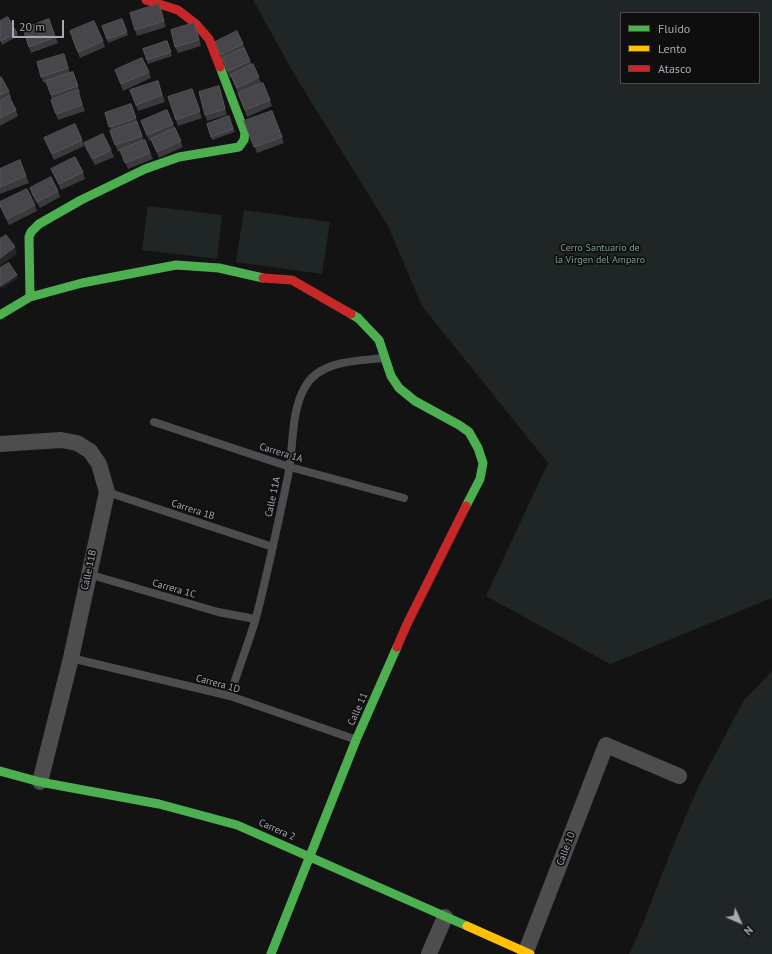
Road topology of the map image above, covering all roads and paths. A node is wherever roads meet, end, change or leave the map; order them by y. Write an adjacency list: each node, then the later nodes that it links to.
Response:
1 (146, 0): 2 (street)
2 (30, 297): 3 (street); 4 (street)
3 (0, 315)
4 (385, 357): 7 (lane, Calle 11A); 15 (street, Calle 11)
5 (154, 422): 7 (lane, Carrera 1A)
6 (0, 444): 8 (street, Calle 11B)
7 (290, 467): 9 (lane, Carrera 1A); 10 (lane, Calle 11A)
8 (106, 492): 10 (lane, Carrera 1B); 11 (street, Calle 11B)
9 (404, 498)
10 (273, 547): 12 (lane, Calle 11A)
11 (88, 574): 12 (lane, Carrera 1C); 13 (street, Calle 11B)
12 (255, 619): 14 (lane, Calle 11A)
13 (71, 658): 14 (lane, Carrera 1D); 18 (street, Calle 11B)
14 (230, 696): 15 (lane, Carrera 1D)
15 (356, 740): 19 (street, Calle 11)
16 (0, 771): 18 (street, Carrera 2)
17 (679, 776): 21 (street, Calle 10)
18 (40, 782): 19 (street, Carrera 2)
19 (310, 858): 20 (street, Carrera 2); 22 (street, Calle 11)
20 (445, 917): 21 (street, Carrera 2); 23 (street)
21 (527, 953)
22 (271, 954)
23 (429, 954)

